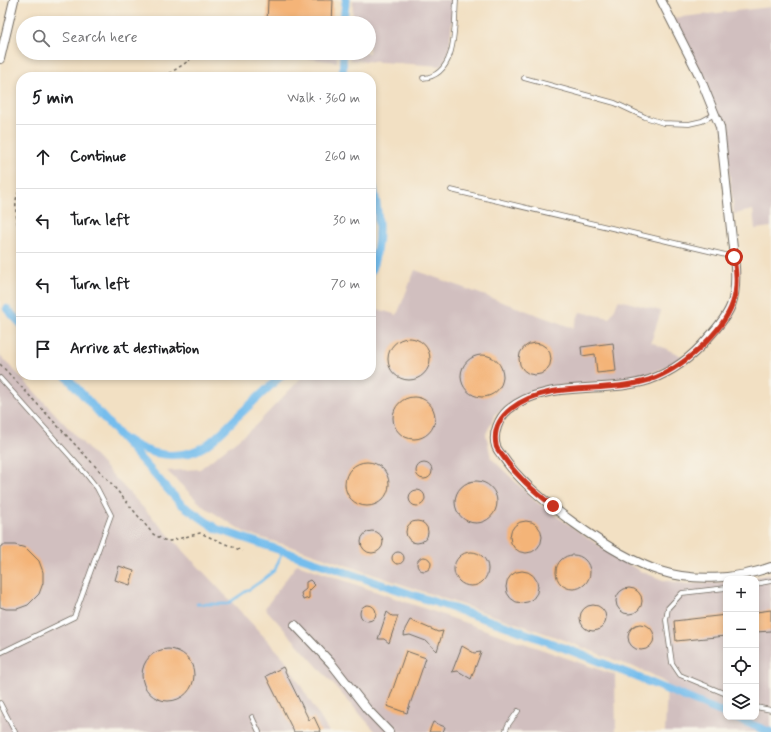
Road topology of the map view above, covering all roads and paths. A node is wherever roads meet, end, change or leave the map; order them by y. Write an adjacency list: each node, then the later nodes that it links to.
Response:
1 (14, 0): 4 (street)
2 (456, 0): 7 (lane)
3 (661, 0): 9 (street)
4 (0, 59)
5 (190, 60): 6 (path)
6 (172, 72)
7 (423, 78)
8 (524, 78): 9 (lane)
9 (716, 114): 13 (street)
10 (451, 190): 13 (lane)
11 (16, 198): 12 (path)
12 (16, 210)
13 (734, 257): 17 (street)
14 (0, 364): 16 (path)
15 (0, 378): 22 (lane)
16 (242, 551)
17 (771, 567)
18 (771, 581): 19 (lane)
19 (759, 583)
20 (723, 588): 23 (lane)
21 (295, 624): 31 (street)
22 (0, 653)
23 (723, 693)
24 (0, 703): 29 (lane)
25 (759, 708): 26 (lane)
26 (771, 710)
27 (518, 711): 32 (lane)
28 (252, 717): 30 (lane)
29 (15, 732)
30 (259, 732)
31 (389, 732)
32 (505, 732)

